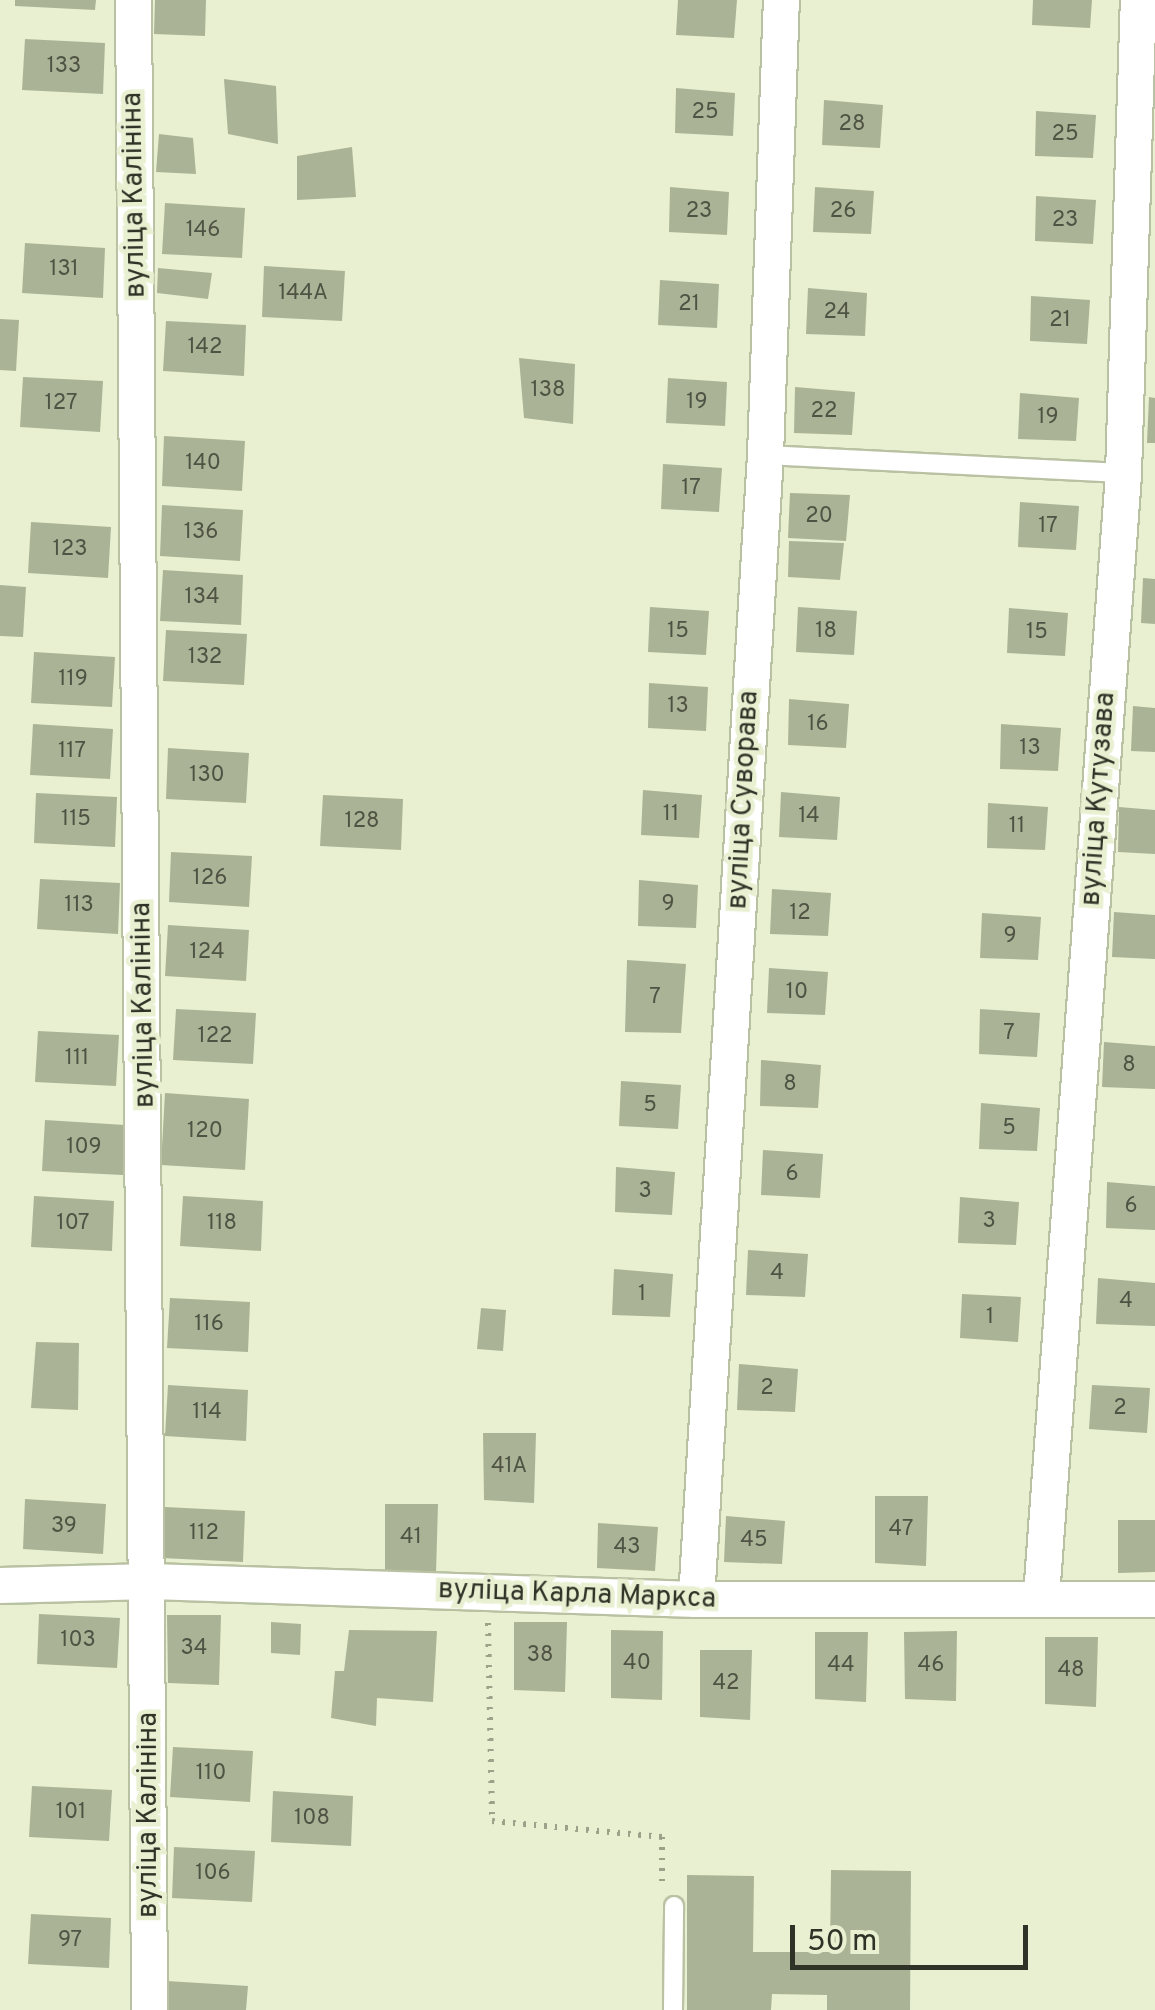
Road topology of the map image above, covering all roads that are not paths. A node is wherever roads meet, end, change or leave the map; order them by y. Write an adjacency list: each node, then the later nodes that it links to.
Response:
1 (133, 0): 6 (street, вуліца Калініна)
2 (781, 0): 4 (street, вуліца Суворава)
3 (1138, 0): 5 (street, вуліца Кутузава)
4 (766, 454): 5 (lane); 10 (street, вуліца Суворава)
5 (1123, 472): 8 (street, вуліца Кутузава)
6 (150, 1581): 7 (street, вуліца Карла Маркса); 10 (street, вуліца Карла Маркса); 12 (street, вуліца Калініна)
7 (0, 1585)
8 (1041, 1596): 9 (street, вуліца Карла Маркса); 10 (street, вуліца Карла Маркса)
9 (1155, 1599)
10 (696, 1600)
11 (668, 1900): 13 (lane)
12 (149, 2010)
13 (673, 2010)

